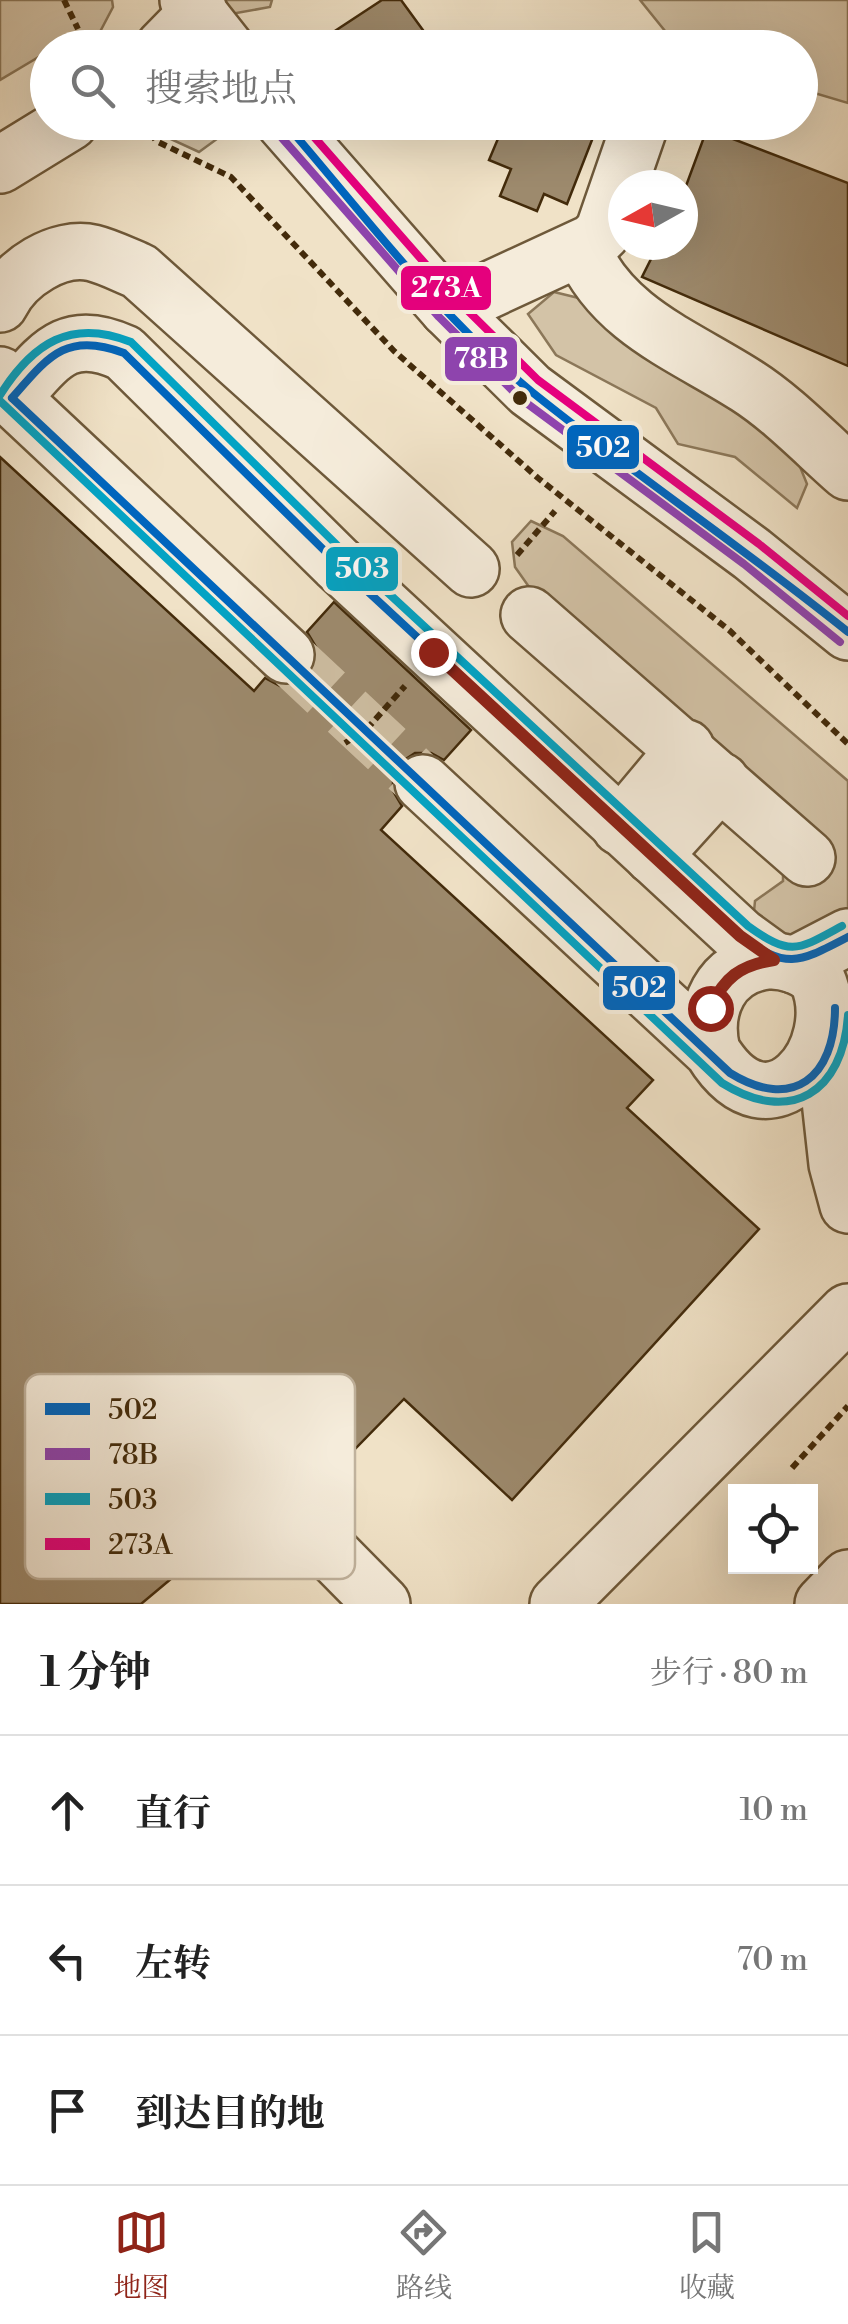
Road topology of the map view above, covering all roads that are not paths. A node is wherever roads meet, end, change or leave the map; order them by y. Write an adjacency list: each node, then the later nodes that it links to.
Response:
1 (41, 140): 4 (street)
2 (300, 140): 7 (street)
3 (635, 140): 5 (street)
4 (0, 165)
5 (582, 249): 7 (street); 9 (street)
6 (0, 304): 10 (street)
7 (448, 309): 14 (street)
8 (6, 386): 11 (street); 15 (street)
9 (848, 472)
10 (388, 499): 11 (street); 12 (street)
11 (337, 563): 18 (street)
12 (471, 569)
13 (529, 615): 16 (street)
14 (848, 632)
15 (286, 655)
16 (704, 764): 18 (street); 19 (street)
17 (423, 783): 23 (street)
18 (637, 842): 21 (street)
19 (807, 858)
20 (848, 938): 21 (street)
21 (784, 963): 22 (street); 23 (street)
22 (841, 1004): 24 (street)
23 (712, 1051): 24 (street)
24 (805, 1077): 25 (street)
25 (842, 1184)
26 (848, 1312): 30 (street)
27 (355, 1577): 29 (street)
28 (848, 1578): 31 (street)
29 (382, 1604)
30 (558, 1604)
31 (822, 1604)

